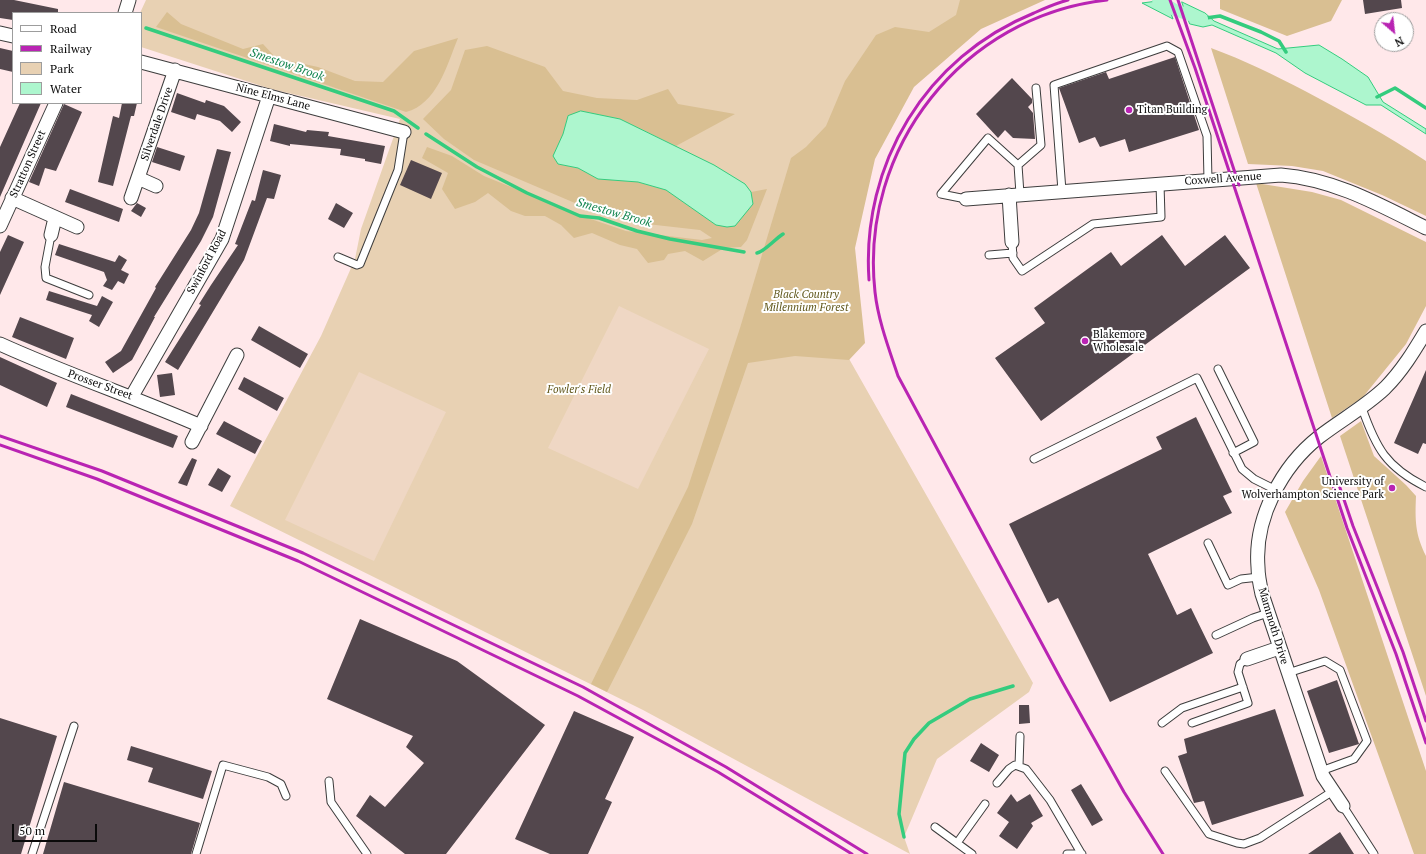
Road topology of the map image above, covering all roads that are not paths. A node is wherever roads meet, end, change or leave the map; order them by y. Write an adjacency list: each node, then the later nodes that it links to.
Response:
1 (129, 0): 2 (street)
2 (125, 12)
3 (0, 33): 4 (street)
4 (12, 36)
5 (142, 62): 6 (street, Nine Elms Lane)
6 (175, 70): 8 (street, Nine Elms Lane); 12 (street, Silverdale Drive)
7 (1036, 88): 11 (lane)
8 (269, 96): 10 (street, Nine Elms Lane); 34 (street, Swinford Road)
9 (56, 104): 18 (street, Stratton Street)
10 (404, 132): 28 (lane)
11 (1018, 165): 17 (lane); 20 (lane)
12 (138, 178): 15 (street); 19 (street, Silverdale Drive)
13 (1208, 180): 14 (street, Coxwell Avenue); 16 (lane); 24 (street, Coxwell Avenue)
14 (1160, 184): 16 (street, Coxwell Avenue); 26 (lane)
15 (156, 186)
16 (1062, 191): 17 (street, Coxwell Avenue)
17 (1015, 195): 20 (street, Coxwell Avenue); 26 (street)
18 (12, 198): 21 (street); 22 (street, Stratton Street)
19 (131, 198)
20 (966, 199)
21 (55, 218): 23 (street); 25 (street)
22 (0, 226)
23 (77, 227)
24 (1426, 228)
25 (51, 235): 29 (lane)
26 (1012, 248): 27 (lane)
27 (989, 255)
28 (338, 257)
29 (89, 295)
30 (1426, 331): 35 (street, Mammoth Drive)
31 (0, 344): 34 (street, Prosser Street)
32 (237, 355): 36 (street)
33 (1218, 369): 38 (lane)
34 (132, 396): 36 (street, Prosser Street)
35 (1362, 408): 40 (lane); 41 (street, Mammoth Drive)
36 (201, 426): 37 (street)
37 (192, 442)
38 (1233, 453): 39 (lane); 41 (lane)
39 (1034, 459)
40 (1426, 487)
41 (1276, 490): 43 (street, Mammoth Drive)
42 (1208, 543): 43 (lane)
43 (1259, 577): 44 (street, Mammoth Drive)
44 (1268, 613): 45 (lane); 46 (street, Mammoth Drive)
45 (1216, 635)
46 (1280, 648): 47 (street); 48 (street, Mammoth Drive)
47 (1247, 659): 49 (lane)
48 (1288, 673): 56 (street, Mammoth Drive); 56 (lane)
49 (1243, 687): 50 (lane); 51 (lane)
50 (1162, 723)
51 (1192, 723)
52 (74, 726): 65 (lane)
53 (1020, 736): 54 (lane)
54 (1019, 766): 58 (lane); 70 (lane)
55 (1165, 771): 59 (lane)
56 (1321, 771): 59 (street, Mammoth Drive)
57 (329, 781): 67 (lane)
58 (997, 783)
59 (1333, 791): 62 (street, Mammoth Drive)
60 (286, 796): 66 (lane)
61 (985, 804): 64 (lane)
62 (1343, 806): 71 (lane)
63 (935, 827): 64 (lane)
64 (957, 843): 68 (lane)
65 (32, 854)
66 (196, 854)
67 (367, 854)
68 (972, 854)
69 (1066, 854): 70 (lane)
70 (1082, 854)
71 (1374, 854)

